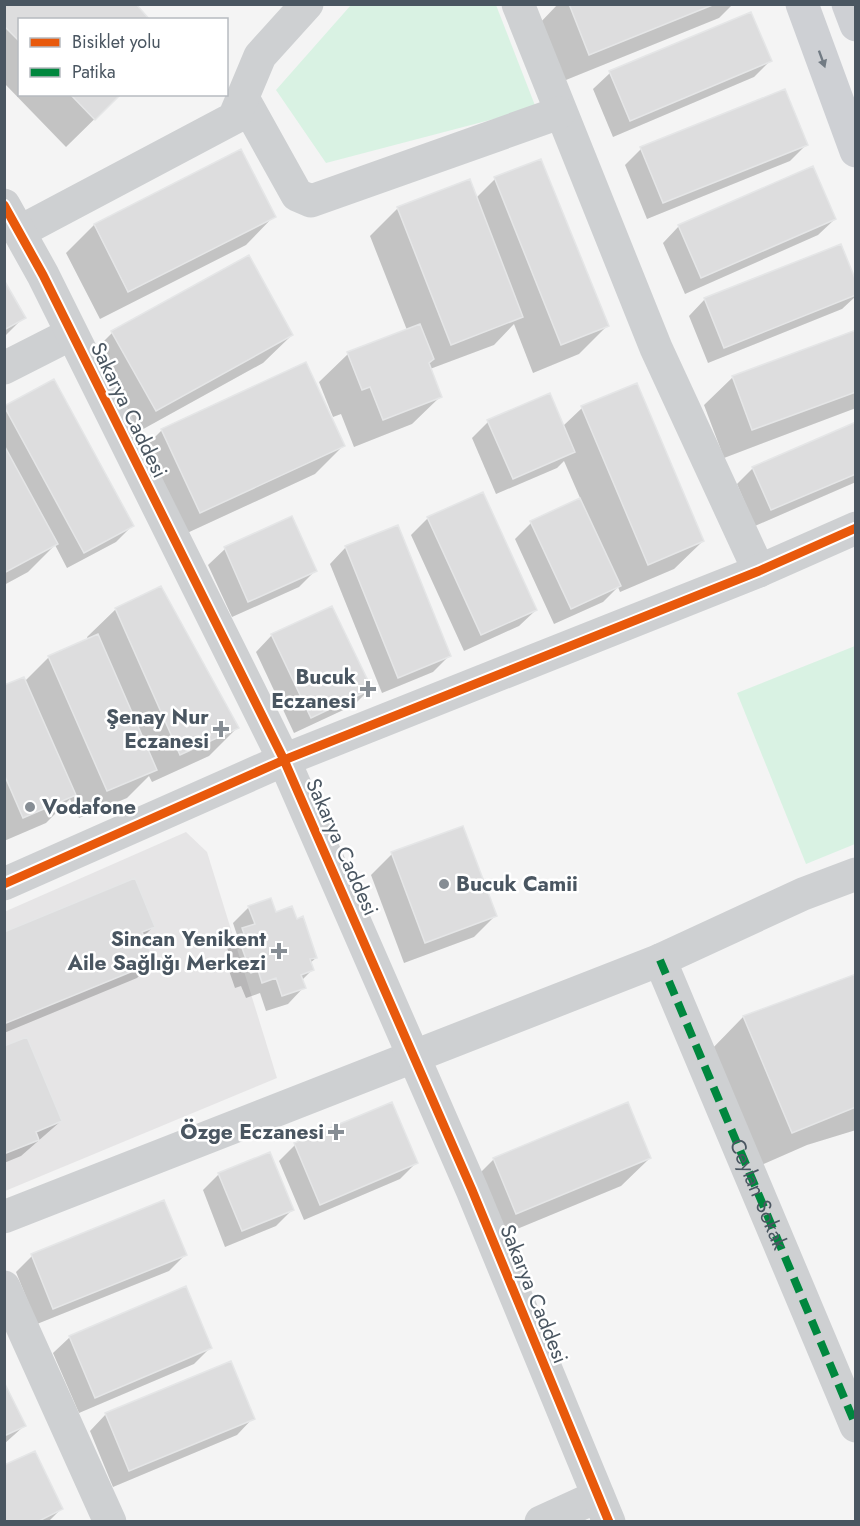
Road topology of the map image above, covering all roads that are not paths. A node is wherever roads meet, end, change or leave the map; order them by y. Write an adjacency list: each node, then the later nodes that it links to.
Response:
1 (307, 4): 6 (street)
2 (518, 4): 7 (street)
3 (802, 4): 8 (main road, one-way to 8)
4 (848, 4): 5 (main road)
5 (855, 25)
6 (243, 98): 7 (street); 9 (street)
7 (559, 113): 13 (street)
8 (855, 151)
9 (12, 218): 10 (street, Sakarya Caddesi)
10 (72, 334): 11 (street); 14 (street, Sakarya Caddesi)
11 (4, 368)
12 (855, 528): 13 (street)
13 (759, 571): 14 (street)
14 (284, 760): 16 (street); 18 (street, Sakarya Caddesi)
15 (855, 874): 17 (street)
16 (4, 884)
17 (660, 960): 18 (street); 21 (street, Ceylan Sokak)
18 (415, 1056): 19 (street); 22 (street, Sakarya Caddesi)
19 (4, 1217)
20 (4, 1287): 23 (street)
21 (855, 1426)
22 (603, 1509): 24 (street)
23 (110, 1521)
24 (541, 1521)

